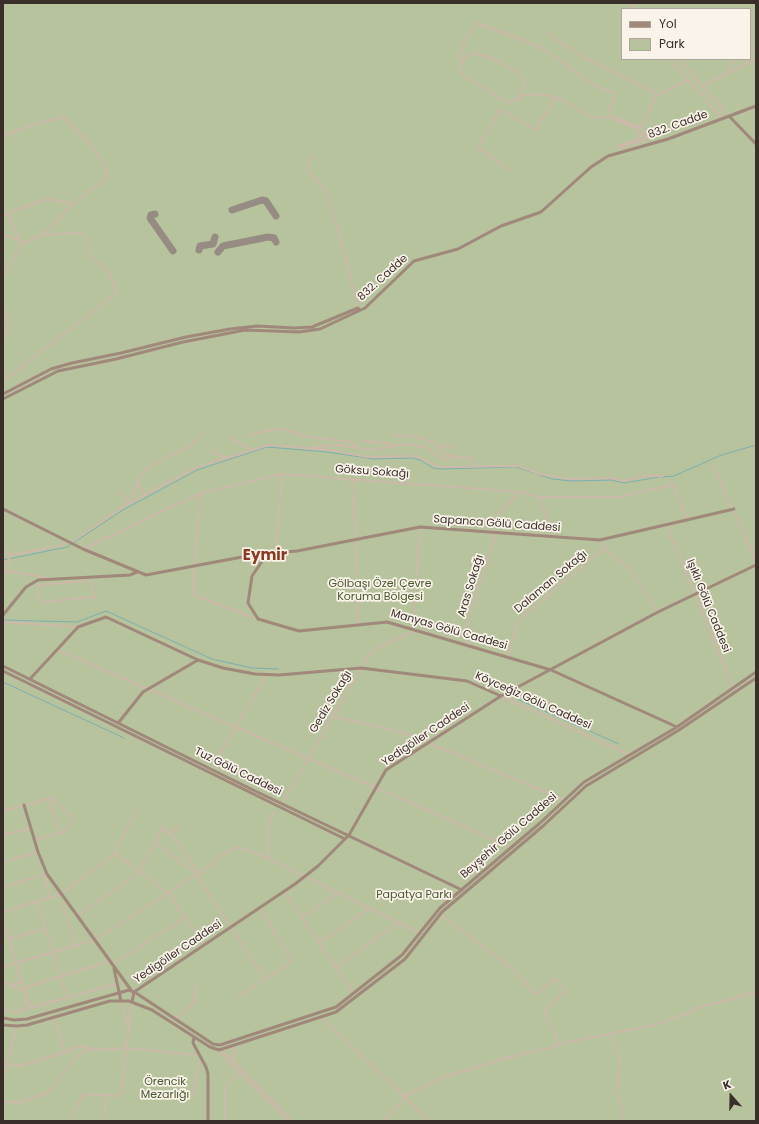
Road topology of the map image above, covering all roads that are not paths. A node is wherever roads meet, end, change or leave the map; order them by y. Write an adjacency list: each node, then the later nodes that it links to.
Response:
1 (547, 33): 10 (street)
2 (756, 59): 7 (street)
3 (463, 60): 12 (street); 12 (street); 14 (street)
4 (671, 60): 8 (street)
5 (680, 60): 9 (street)
6 (735, 60): 7 (street)
7 (730, 72): 9 (street)
8 (688, 80): 10 (street); 17 (street)
9 (703, 86): 15 (street)
10 (658, 95): 18 (street)
11 (556, 98): 12 (street); 16 (street); 26 (street)
12 (516, 100)
13 (756, 106): 15 (street, 832. Cadde)
14 (608, 114)
15 (729, 116): 17 (street, 832. Cadde); 23 (street)
16 (610, 117): 18 (street); 21 (street)
17 (722, 118): 24 (street, 832. Cadde)
18 (641, 128): 22 (street)
19 (656, 131): 22 (street)
20 (3, 136): 27 (street)
21 (640, 136): 22 (street); 22 (street); 24 (street)
22 (646, 138): 24 (street)
23 (756, 144)
24 (617, 150): 37 (street, 832. Cadde)
25 (311, 156): 36 (street)
26 (509, 170)
27 (73, 204): 28 (street); 31 (street)
28 (8, 214): 29 (street); 32 (street)
29 (3, 217)
30 (3, 234): 32 (street)
31 (42, 235): 33 (street); 41 (street)
32 (18, 240): 33 (street)
33 (21, 244): 34 (street)
34 (3, 279)
35 (3, 303): 38 (street)
36 (358, 308): 37 (street, 832. Cadde)
37 (344, 316): 39 (street, 832. Cadde); 40 (street, 832. Cadde)
38 (3, 346)
39 (102, 357): 40 (street); 42 (street, 832. Cadde)
40 (103, 362): 43 (street, 832. Cadde)
41 (3, 381)
42 (3, 394)
43 (3, 399)
44 (203, 434): 64 (street)
45 (393, 435): 54 (street)
46 (247, 436): 51 (street)
47 (229, 438): 53 (street)
48 (362, 440): 49 (street)
49 (395, 445): 51 (street); 56 (street)
50 (452, 447): 54 (street)
51 (359, 448): 52 (street)
52 (306, 449): 53 (street); 58 (street)
53 (252, 450): 57 (street)
54 (440, 450): 56 (street)
55 (211, 451): 57 (street)
56 (453, 457): 58 (street)
57 (227, 458): 69 (street)
58 (474, 465): 61 (street)
59 (713, 466): 73 (street)
60 (282, 474): 62 (street, Göksu Sokağı); 68 (street, Göksu Sokağı); 87 (street)
61 (663, 476)
62 (353, 478): 67 (street, Göksu Sokağı); 80 (street)
63 (671, 481): 65 (street)
64 (137, 484): 69 (street); 71 (street)
65 (672, 485): 70 (street, Göksu Sokağı); 74 (street)
66 (120, 491): 71 (street)
67 (519, 492): 70 (street, Göksu Sokağı); 77 (street)
68 (201, 493): 85 (street, Göksu Sokağı); 94 (street)
69 (146, 495): 71 (street)
70 (539, 497): 79 (street)
71 (129, 503): 83 (street)
72 (3, 509): 82 (street)
73 (734, 509): 74 (street, Sapanca Gölü Caddesi); 91 (street)
74 (688, 520): 75 (street, Sapanca Gölü Caddesi)
75 (666, 525): 81 (street, Sapanca Gölü Caddesi); 103 (street, Işıklı Gölü Caddesi)
76 (420, 527): 77 (street, Sapanca Gölü Caddesi); 80 (street, Sapanca Gölü Caddesi); 112 (street)
77 (492, 532): 78 (street, Sapanca Gölü Caddesi)
78 (496, 533): 79 (street, Sapanca Gölü Caddesi); 113 (street, Aras Sokağı)
79 (556, 537): 81 (street, Sapanca Gölü Caddesi)
80 (356, 538): 87 (street, Sapanca Gölü Caddesi); 110 (street)
81 (600, 540): 84 (street)
82 (65, 541): 83 (street); 89 (street)
83 (70, 543): 85 (street)
84 (605, 547): 106 (street); 115 (street, Dalaman Sokağı)
85 (83, 549): 96 (street)
86 (5, 551): 89 (street)
87 (276, 553): 88 (street, Sapanca Gölü Caddesi); 90 (street, Manyas Gölü Caddesi)
88 (258, 554): 90 (street); 94 (street, Sapanca Gölü Caddesi)
89 (9, 558): 92 (street); 95 (street)
90 (263, 560): 110 (street, Manyas Gölü Caddesi)
91 (756, 560)
92 (3, 562)
93 (756, 565): 103 (street, Yedigöller Caddesi)
94 (194, 566): 96 (street, Sapanca Gölü Caddesi); 108 (street)
95 (11, 572): 97 (street); 99 (street)
96 (137, 572): 98 (street, Sapanca Gölü Caddesi)
97 (3, 574)
98 (89, 577): 100 (street, Sapanca Gölü Caddesi); 105 (street)
99 (48, 578): 100 (street, Sapanca Gölü Caddesi); 107 (street, Sapanca Gölü Caddesi)
100 (63, 578): 102 (street)
101 (86, 582): 102 (street)
102 (63, 583): 104 (street)
103 (694, 594): 106 (street, Yedigöller Caddesi); 126 (street, Işıklı Gölü Caddesi)
104 (92, 597)
105 (96, 602)
106 (658, 612): 120 (street, Yedigöller Caddesi)
107 (3, 615)
108 (251, 617)
109 (3, 622): 111 (street)
110 (358, 624): 112 (street, Manyas Gölü Caddesi)
111 (78, 627): 114 (street, Köyceğiz Gölü Caddesi); 116 (street, Köyceğiz Gölü Caddesi)
112 (414, 630): 113 (street, Manyas Gölü Caddesi); 118 (street, Gediz Sokağı)
113 (467, 644): 115 (street, Manyas Gölü Caddesi)
114 (58, 650): 124 (street, Köyceğiz Gölü Caddesi); 125 (street)
115 (508, 656): 120 (street, Manyas Gölü Caddesi)
116 (198, 660): 122 (street, Köyceğiz Gölü Caddesi); 125 (street)
117 (3, 666): 124 (street, Tuz Gölü Caddesi)
118 (361, 668): 122 (street, Köyceğiz Gölü Caddesi); 128 (street, Köyceğiz Gölü Caddesi); 129 (street, Gediz Sokağı)
119 (3, 670): 131 (street, Tuz Gölü Caddesi)
120 (551, 670): 128 (street, Yedigöller Caddesi); 133 (street, Manyas Gölü Caddesi)
121 (756, 672): 126 (street, Beyşehir Gölü Caddesi)
122 (266, 676): 132 (street)
123 (756, 678): 127 (street)
124 (30, 679): 130 (street, Tuz Gölü Caddesi)
125 (148, 688): 130 (street); 132 (street)
126 (733, 688): 127 (street, Işıklı Gölü Caddesi); 133 (street, Beyşehir Gölü Caddesi)
127 (735, 692): 133 (street)
128 (502, 696): 134 (street, Yedigöller Caddesi); 136 (street, Köyceğiz Gölü Caddesi)
129 (332, 716): 134 (street); 135 (street, Gediz Sokağı)
130 (120, 722): 131 (street); 137 (street, Tuz Gölü Caddesi)
131 (117, 726): 143 (street, Tuz Gölü Caddesi)
132 (236, 726): 135 (street); 137 (street)
133 (678, 728): 136 (street, Beyşehir Gölü Caddesi)
134 (429, 742): 138 (street, Yedigöller Caddesi); 140 (street)
135 (308, 758): 138 (street); 141 (street, Gediz Sokağı)
136 (628, 758): 140 (street, Beyşehir Gölü Caddesi); 171 (street)
137 (211, 769): 141 (street, Tuz Gölü Caddesi)
138 (376, 788): 154 (street, Yedigöller Caddesi); 158 (street)
139 (51, 798): 142 (street); 151 (street); 151 (street)
140 (565, 800): 158 (street, Beyşehir Gölü Caddesi)
141 (282, 804): 143 (street, Gediz Sokağı); 154 (street, Tuz Gölü Caddesi)
142 (24, 805): 145 (street); 149 (street)
143 (280, 808): 155 (street, Tuz Gölü Caddesi)
144 (137, 810): 160 (street)
145 (3, 811)
146 (275, 812): 161 (street)
147 (161, 824): 150 (street)
148 (179, 826): 152 (street)
149 (31, 828): 153 (street); 156 (street)
150 (163, 828): 152 (street); 157 (street)
151 (60, 833): 156 (street)
152 (170, 833): 164 (street)
153 (3, 835)
154 (349, 835): 155 (street, Yedigöller Caddesi); 168 (street, Tuz Gölü Caddesi)
155 (344, 839): 166 (street, Yedigöller Caddesi)
156 (34, 840): 159 (street)
157 (155, 843): 163 (street); 164 (street)
158 (511, 848): 168 (street, Beyşehir Gölü Caddesi)
159 (38, 852): 162 (street); 165 (street)
160 (116, 854): 163 (street); 173 (street)
161 (268, 858): 164 (street); 166 (street)
162 (3, 862)
163 (139, 871): 169 (street); 181 (street)
164 (198, 874): 169 (street); 186 (street)
165 (46, 875): 167 (street); 173 (street); 174 (street)
166 (304, 878): 170 (street, Yedigöller Caddesi); 172 (street)
167 (3, 887)
168 (461, 889): 171 (street, Tuz Gölü Caddesi); 188 (street, Beyşehir Gölü Caddesi)
169 (168, 892): 182 (street); 192 (street)
170 (284, 892): 177 (street, Yedigöller Caddesi); 183 (street)
171 (464, 892): 180 (street)
172 (337, 893): 178 (street); 183 (street)
173 (62, 894): 174 (street); 175 (street)
174 (50, 897): 176 (street)
175 (65, 900): 181 (street); 195 (street)
176 (37, 902): 179 (street); 187 (street)
177 (260, 908): 186 (street, Yedigöller Caddesi); 202 (street)
178 (369, 909): 185 (street); 193 (street)
179 (3, 912)
180 (440, 914): 189 (street); 240 (street)
181 (77, 916): 192 (street)
182 (185, 918): 194 (street); 198 (street)
183 (302, 918): 193 (street)
184 (3, 919): 191 (street)
185 (398, 923): 188 (street); 200 (street)
186 (232, 927): 194 (street, Yedigöller Caddesi); 202 (street)
187 (45, 929): 191 (street); 196 (street)
188 (419, 934): 189 (street); 190 (street); 213 (street, Beyşehir Gölü Caddesi)
189 (425, 934): 190 (street)
190 (421, 938): 224 (street)
191 (8, 939): 197 (street)
192 (95, 940): 195 (street); 198 (street)
193 (319, 943): 200 (street)
194 (204, 945): 209 (street, Yedigöller Caddesi)
195 (76, 947): 196 (street)
196 (52, 954): 197 (street); 201 (street)
197 (16, 964): 199 (street); 204 (street)
198 (112, 964): 201 (street); 205 (street); 209 (street)
199 (3, 967)
200 (336, 968): 213 (street)
201 (60, 976): 208 (street); 214 (street)
202 (265, 979): 215 (street)
203 (3, 981): 206 (street)
204 (22, 982): 206 (street); 208 (street)
205 (117, 984): 211 (street); 214 (street)
206 (13, 985): 210 (street)
207 (195, 985): 228 (street)
208 (24, 988): 210 (street)
209 (132, 991): 211 (street); 218 (street); 228 (street)
210 (25, 992): 216 (street)
211 (119, 992): 217 (street); 227 (street)
212 (756, 992): 233 (street)
213 (353, 994): 221 (street, Beyşehir Gölü Caddesi)
214 (67, 997): 220 (street)
215 (238, 997)
216 (26, 999): 220 (street); 222 (street)
217 (120, 1001): 218 (street); 225 (street); 231 (street)
218 (132, 1002): 231 (street); 234 (street)
219 (3, 1008): 222 (street)
220 (31, 1008): 222 (street)
221 (332, 1009): 223 (street, Beyşehir Gölü Caddesi); 224 (street)
222 (22, 1010)
223 (320, 1012): 226 (street); 238 (street, Beyşehir Gölü Caddesi)
224 (334, 1013): 226 (street)
225 (54, 1017): 230 (street); 244 (street)
226 (322, 1017): 239 (street); 255 (street)
227 (3, 1018)
228 (175, 1019): 232 (street)
229 (3, 1025): 230 (street)
230 (17, 1026): 249 (street)
231 (128, 1026): 241 (street)
232 (192, 1030): 234 (street); 235 (street)
233 (611, 1033): 240 (street); 264 (street)
234 (189, 1034): 236 (street)
235 (201, 1036): 237 (street); 238 (street)
236 (194, 1037): 237 (street); 246 (street)
237 (199, 1040): 243 (street)
238 (219, 1045): 243 (street)
239 (235, 1046): 243 (street); 247 (street)
240 (556, 1046): 255 (street)
241 (127, 1048): 242 (street); 246 (street); 253 (street)
242 (88, 1049): 244 (street); 256 (street)
243 (220, 1050): 245 (street)
244 (65, 1052): 249 (street)
245 (224, 1054): 247 (street); 251 (street)
246 (200, 1056): 254 (street); 259 (street)
247 (233, 1061): 250 (street)
248 (3, 1064): 249 (street)
249 (8, 1064): 252 (street)
250 (243, 1071): 251 (street); 261 (street)
251 (240, 1073): 260 (street); 261 (street)
252 (3, 1082)
253 (106, 1095): 257 (street); 258 (street)
254 (192, 1096)
255 (405, 1097): 262 (street); 263 (street)
256 (3, 1102)
257 (68, 1121)
258 (104, 1121)
259 (208, 1121)
260 (225, 1121)
261 (288, 1121)
262 (384, 1121)
263 (430, 1121)
264 (620, 1121)

